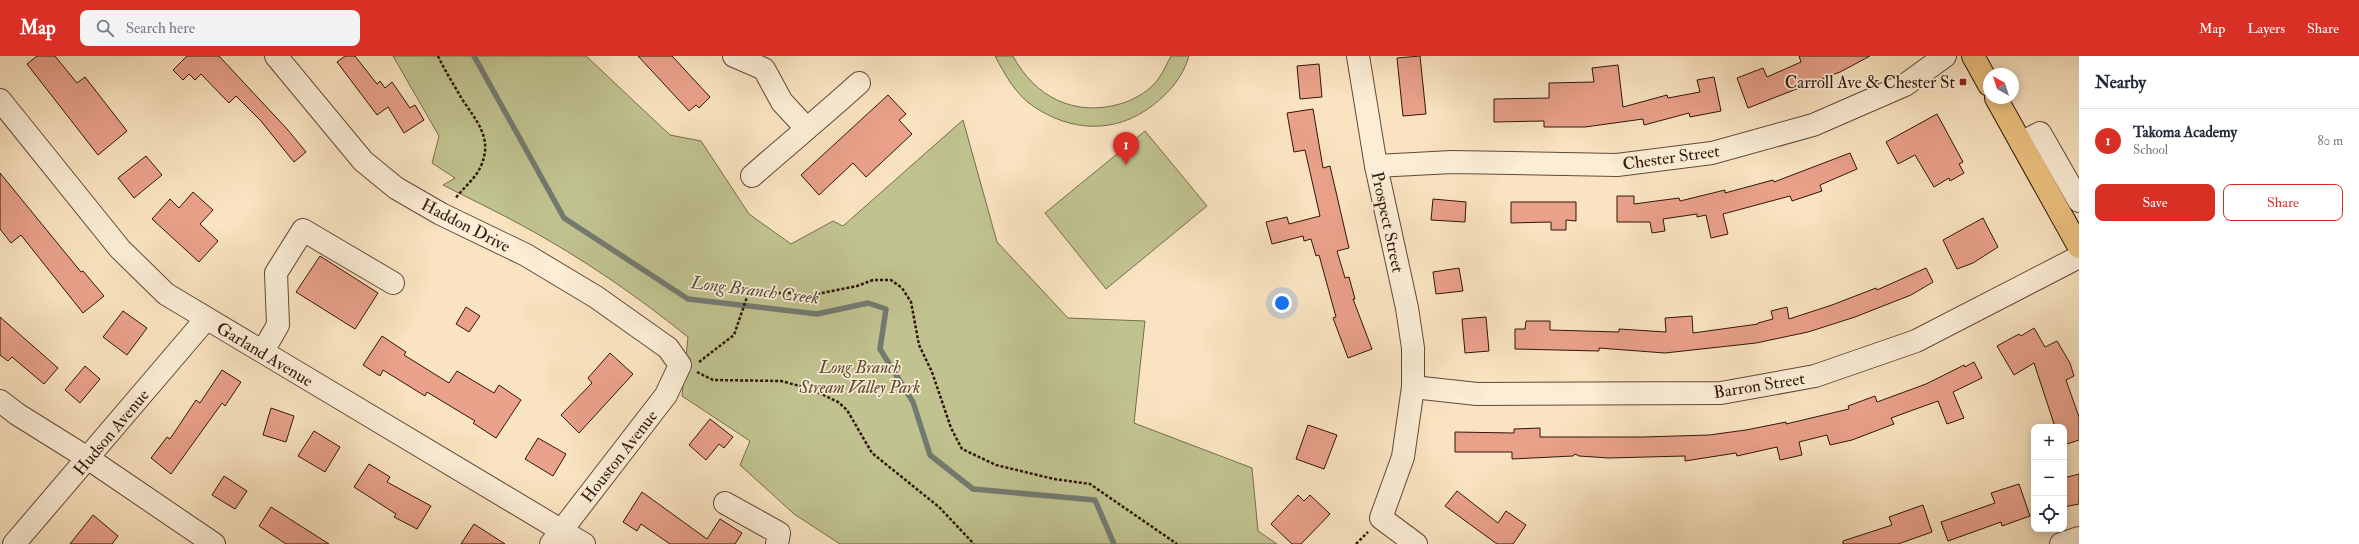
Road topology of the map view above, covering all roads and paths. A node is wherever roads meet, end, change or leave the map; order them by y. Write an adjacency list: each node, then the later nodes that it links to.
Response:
1 (276, 56): 16 (street, Haddon Drive)
2 (438, 56): 16 (path)
3 (734, 56): 11 (street)
4 (1358, 56): 13 (street, Prospect Street)
5 (1945, 56): 13 (street, Chester Street)
6 (1973, 56): 7 (main road)
7 (1983, 74)
8 (859, 83): 11 (street)
9 (0, 100): 20 (street, Garland Avenue)
10 (1999, 104): 12 (main road)
11 (806, 128): 14 (street)
12 (2021, 143): 15 (street); 17 (main road)
13 (1376, 166): 23 (street, Prospect Street)
14 (752, 176)
15 (2079, 201)
16 (441, 214): 22 (street, Haddon Drive)
17 (2079, 247)
18 (2079, 257): 23 (street, Barron Street)
19 (393, 283): 21 (street)
20 (206, 319): 21 (street, Garland Avenue); 25 (street, Hudson Avenue)
21 (263, 352): 27 (street, Garland Avenue)
22 (688, 365): 27 (street, Houston Avenue); 33 (path); 34 (path)
23 (1413, 387): 35 (street, Prospect Street)
24 (0, 401): 25 (street)
25 (89, 459): 29 (street, Hudson Avenue); 30 (street)
26 (725, 503): 32 (street)
27 (556, 538): 31 (street, Garland Avenue)
28 (2079, 538): 36 (street)
29 (14, 544)
30 (214, 544)
31 (584, 544)
32 (777, 544)
33 (974, 544)
34 (1177, 544)
35 (1416, 544)
36 (2062, 544)

